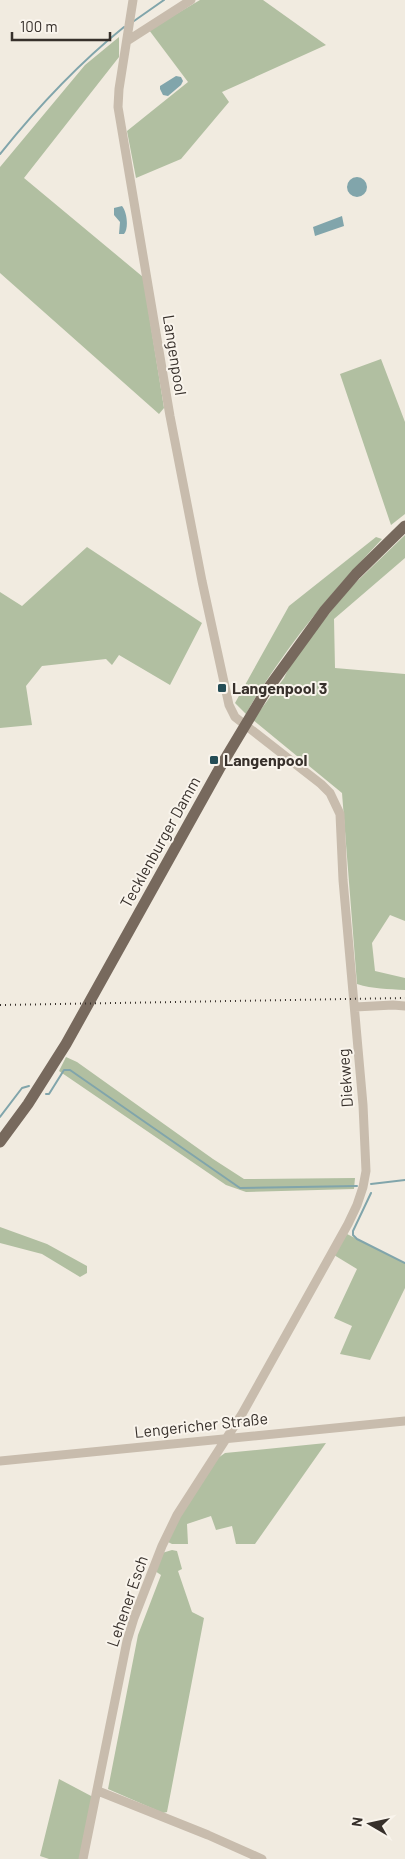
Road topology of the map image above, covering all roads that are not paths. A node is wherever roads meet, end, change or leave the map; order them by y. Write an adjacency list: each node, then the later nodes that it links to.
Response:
1 (133, 0): 3 (street, Langenpool)
2 (191, 0): 3 (street)
3 (127, 41): 5 (street, Langenpool)
4 (405, 526): 5 (main road, Tecklenburger Damm)
5 (244, 726): 7 (street, Diekweg); 8 (main road, Tecklenburger Damm)
6 (405, 1006): 7 (street)
7 (355, 1007): 10 (street, Diekweg)
8 (0, 1142)
9 (405, 1421): 10 (street, Lengericher Straße)
10 (227, 1438): 11 (street, Lengericher Straße); 12 (street, Lehener Esch)
11 (0, 1461)
12 (98, 1791): 13 (street, Lehener Esch); 14 (street)
13 (83, 1859)
14 (262, 1859)

